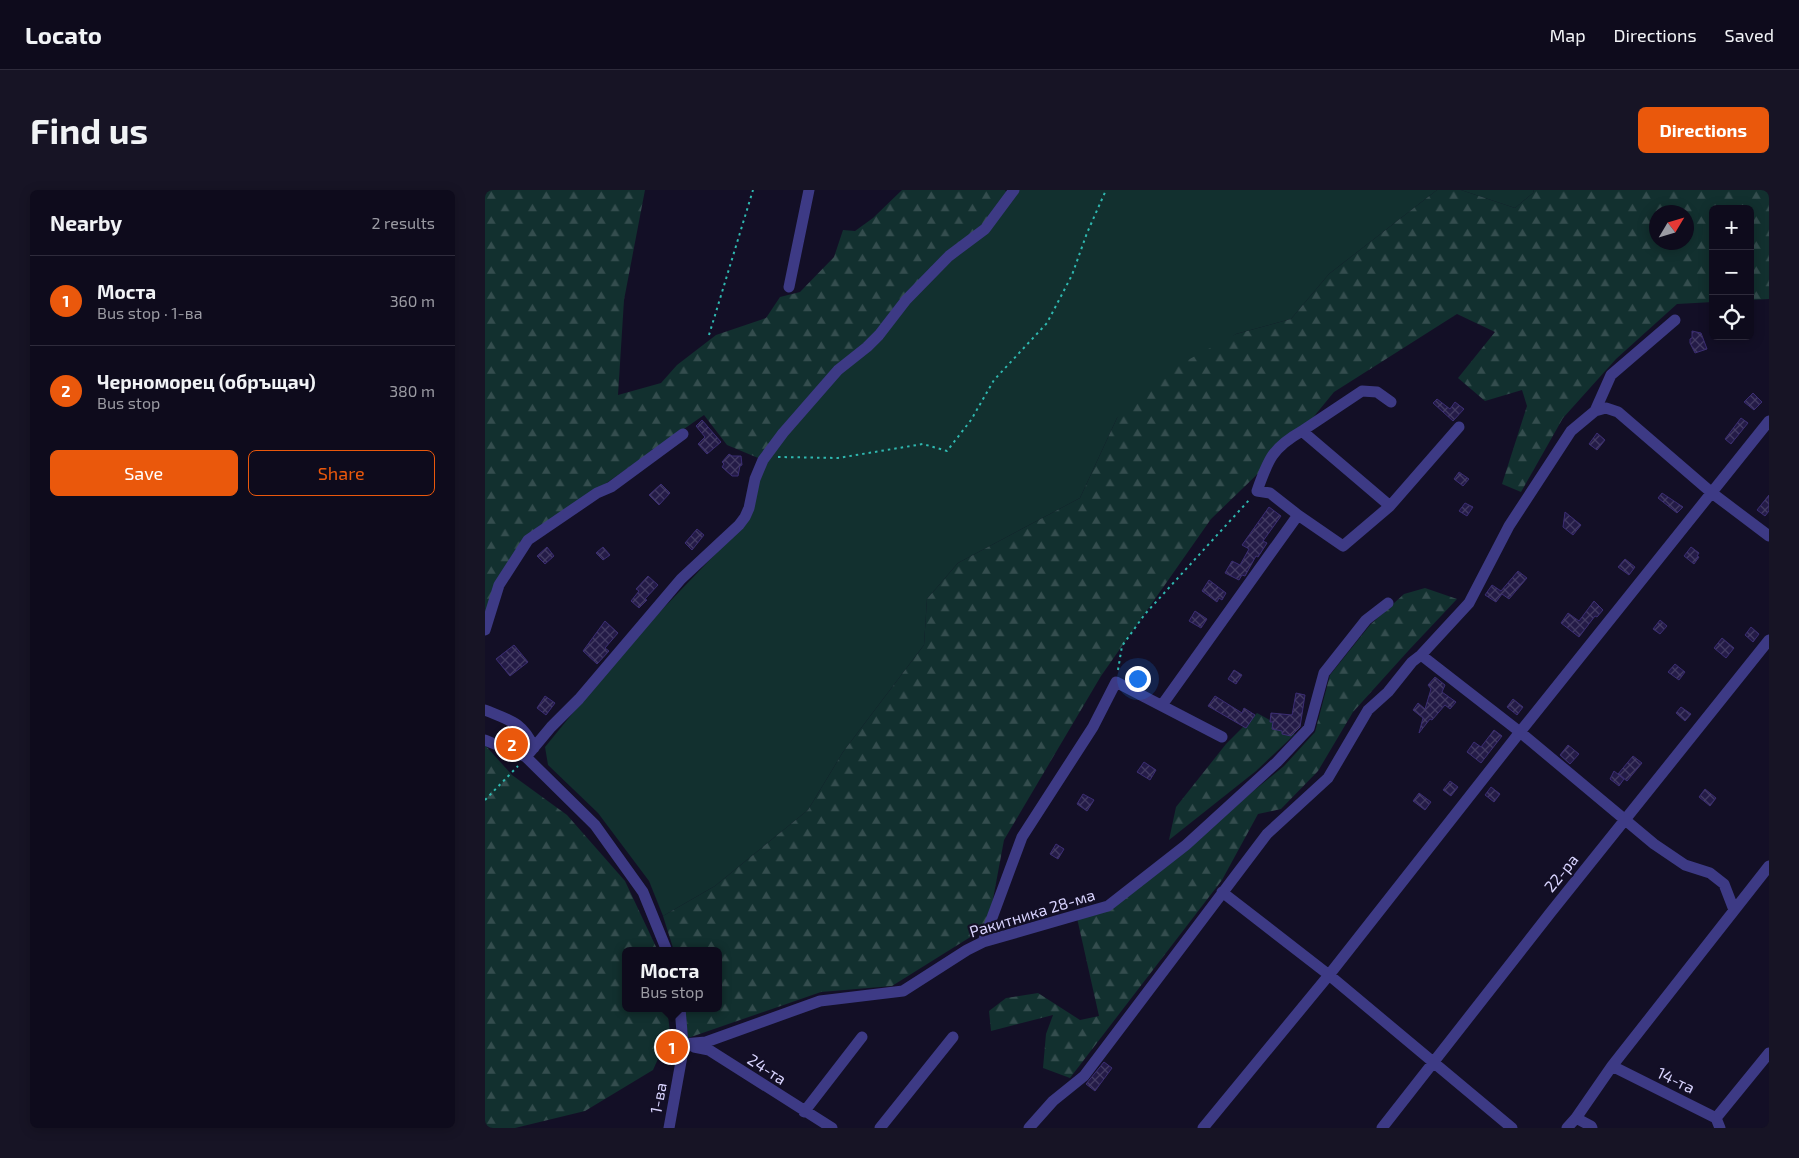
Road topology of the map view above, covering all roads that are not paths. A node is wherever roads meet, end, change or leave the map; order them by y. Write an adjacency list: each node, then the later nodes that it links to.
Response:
1 (809, 190): 3 (street)
2 (1014, 190): 24 (street)
3 (789, 287)
4 (1675, 320): 6 (street)
5 (1391, 402): 9 (street)
6 (1595, 411): 11 (street); 18 (street)
7 (1769, 421): 11 (street)
8 (1459, 427): 12 (street)
9 (1302, 432): 12 (street); 13 (street)
10 (683, 434): 16 (street)
11 (1712, 493): 14 (street); 21 (street)
12 (1390, 506): 13 (street)
13 (1298, 515): 19 (street)
14 (1769, 536)
15 (1388, 603): 29 (street, Ракитника 28-ма)
16 (485, 630)
17 (1769, 640): 25 (street, 22-ра)
18 (1421, 655): 21 (street); 27 (street)
19 (1162, 705): 22 (street); 29 (street)
20 (485, 710): 24 (street)
21 (1520, 732): 25 (street); 31 (street)
22 (1222, 737)
23 (485, 740): 24 (street)
24 (530, 752): 30 (street)
25 (1625, 819): 28 (street); 37 (street, 22-ра)
26 (1769, 866): 28 (street)
27 (1223, 892): 31 (street); 45 (street)
28 (1734, 910): 38 (street)
29 (983, 942): 35 (street, Ракитника 28-ма)
30 (665, 947)
31 (1329, 975): 37 (street); 46 (street)
32 (679, 1012): 35 (street, 1-ва)
33 (862, 1037): 39 (street)
34 (953, 1037): 44 (street)
35 (683, 1044): 39 (street, 24-та); 42 (street, 1-ва)
36 (1769, 1053): 41 (street)
37 (1434, 1062): 47 (street, 22-ра); 48 (street)
38 (1612, 1066): 40 (street); 41 (street, 14-та)
39 (804, 1112): 43 (street, 24-та)
40 (1576, 1118): 49 (street); 50 (street)
41 (1718, 1123)
42 (669, 1128)
43 (831, 1128)
44 (880, 1128)
45 (1029, 1128)
46 (1203, 1128)
47 (1382, 1128)
48 (1512, 1128)
49 (1567, 1128)
50 (1592, 1128)

